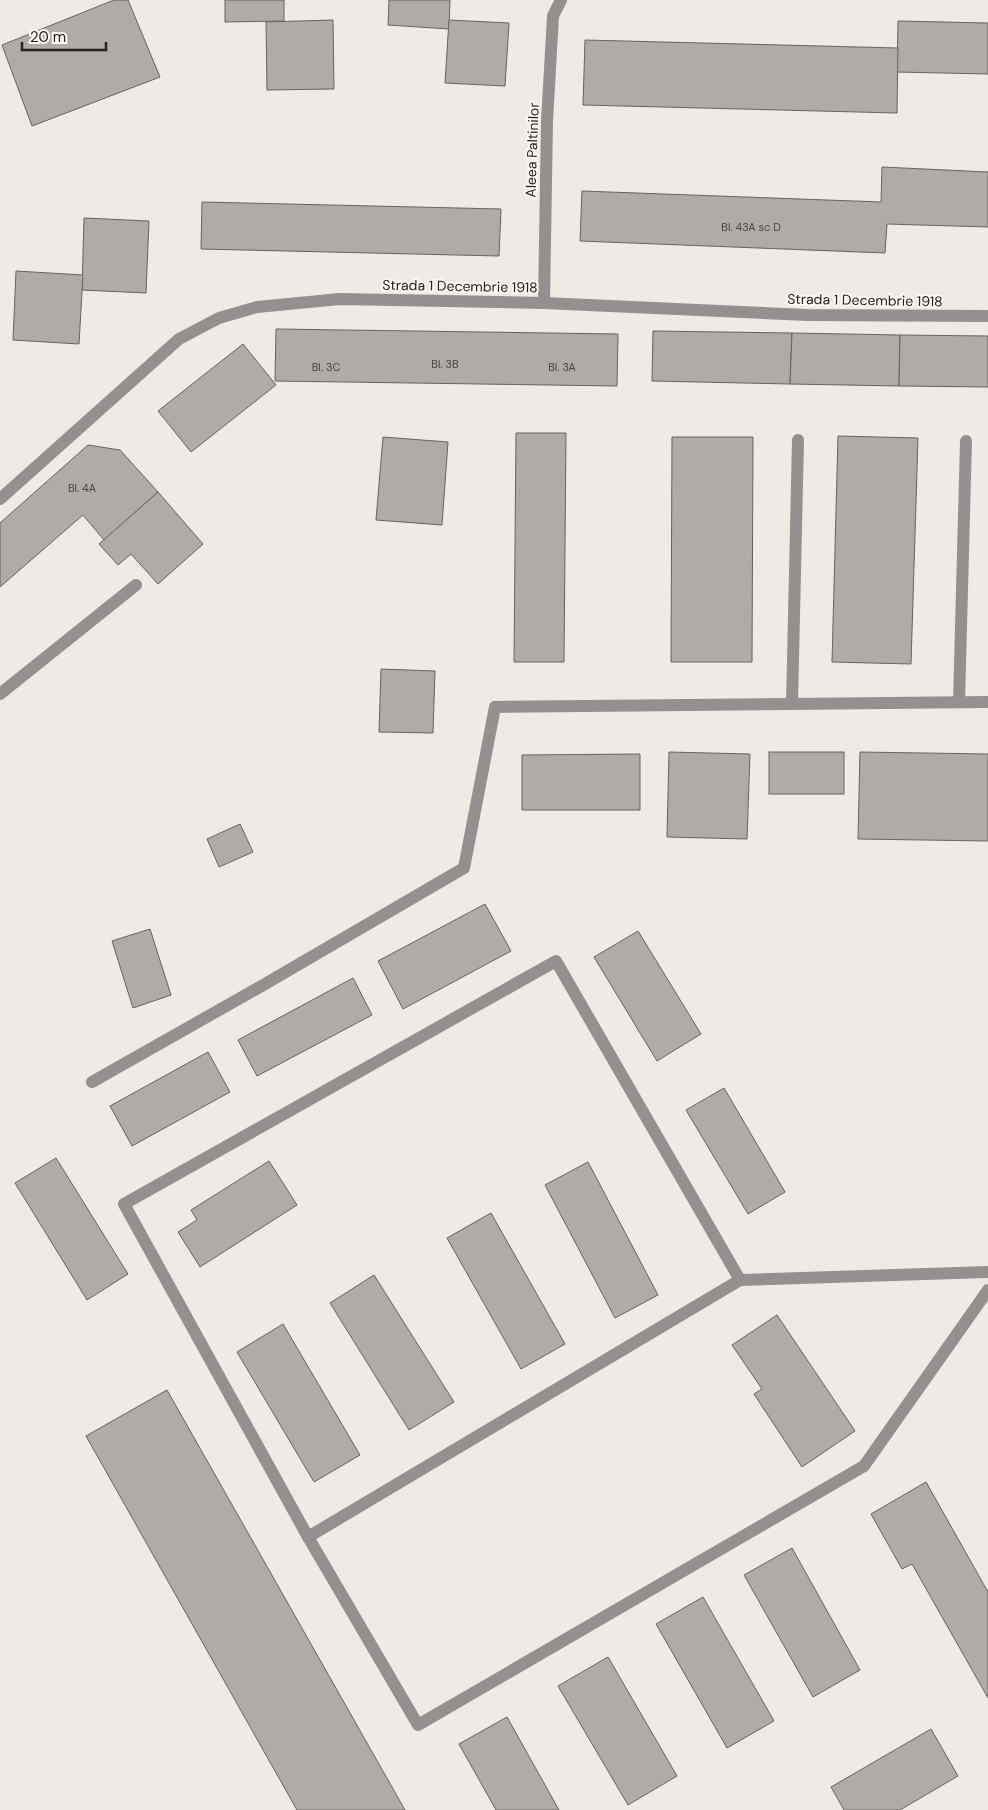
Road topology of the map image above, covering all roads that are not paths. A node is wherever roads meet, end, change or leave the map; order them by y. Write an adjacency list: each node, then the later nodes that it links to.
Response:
1 (561, 0): 2 (street, Aleea Paltinilor)
2 (544, 303): 3 (street, Strada 1 Decembrie 1918); 6 (street, Strada 1 Decembrie 1918)
3 (988, 316)
4 (798, 440): 11 (street)
5 (966, 441): 9 (street)
6 (0, 499)
7 (136, 585): 8 (street)
8 (0, 694)
9 (959, 702): 10 (street); 11 (street)
10 (988, 702)
11 (792, 704): 12 (street)
12 (92, 1082)
13 (988, 1272): 14 (street)
14 (740, 1280): 16 (street); 16 (street)
15 (988, 1290): 16 (street)
16 (308, 1537)

